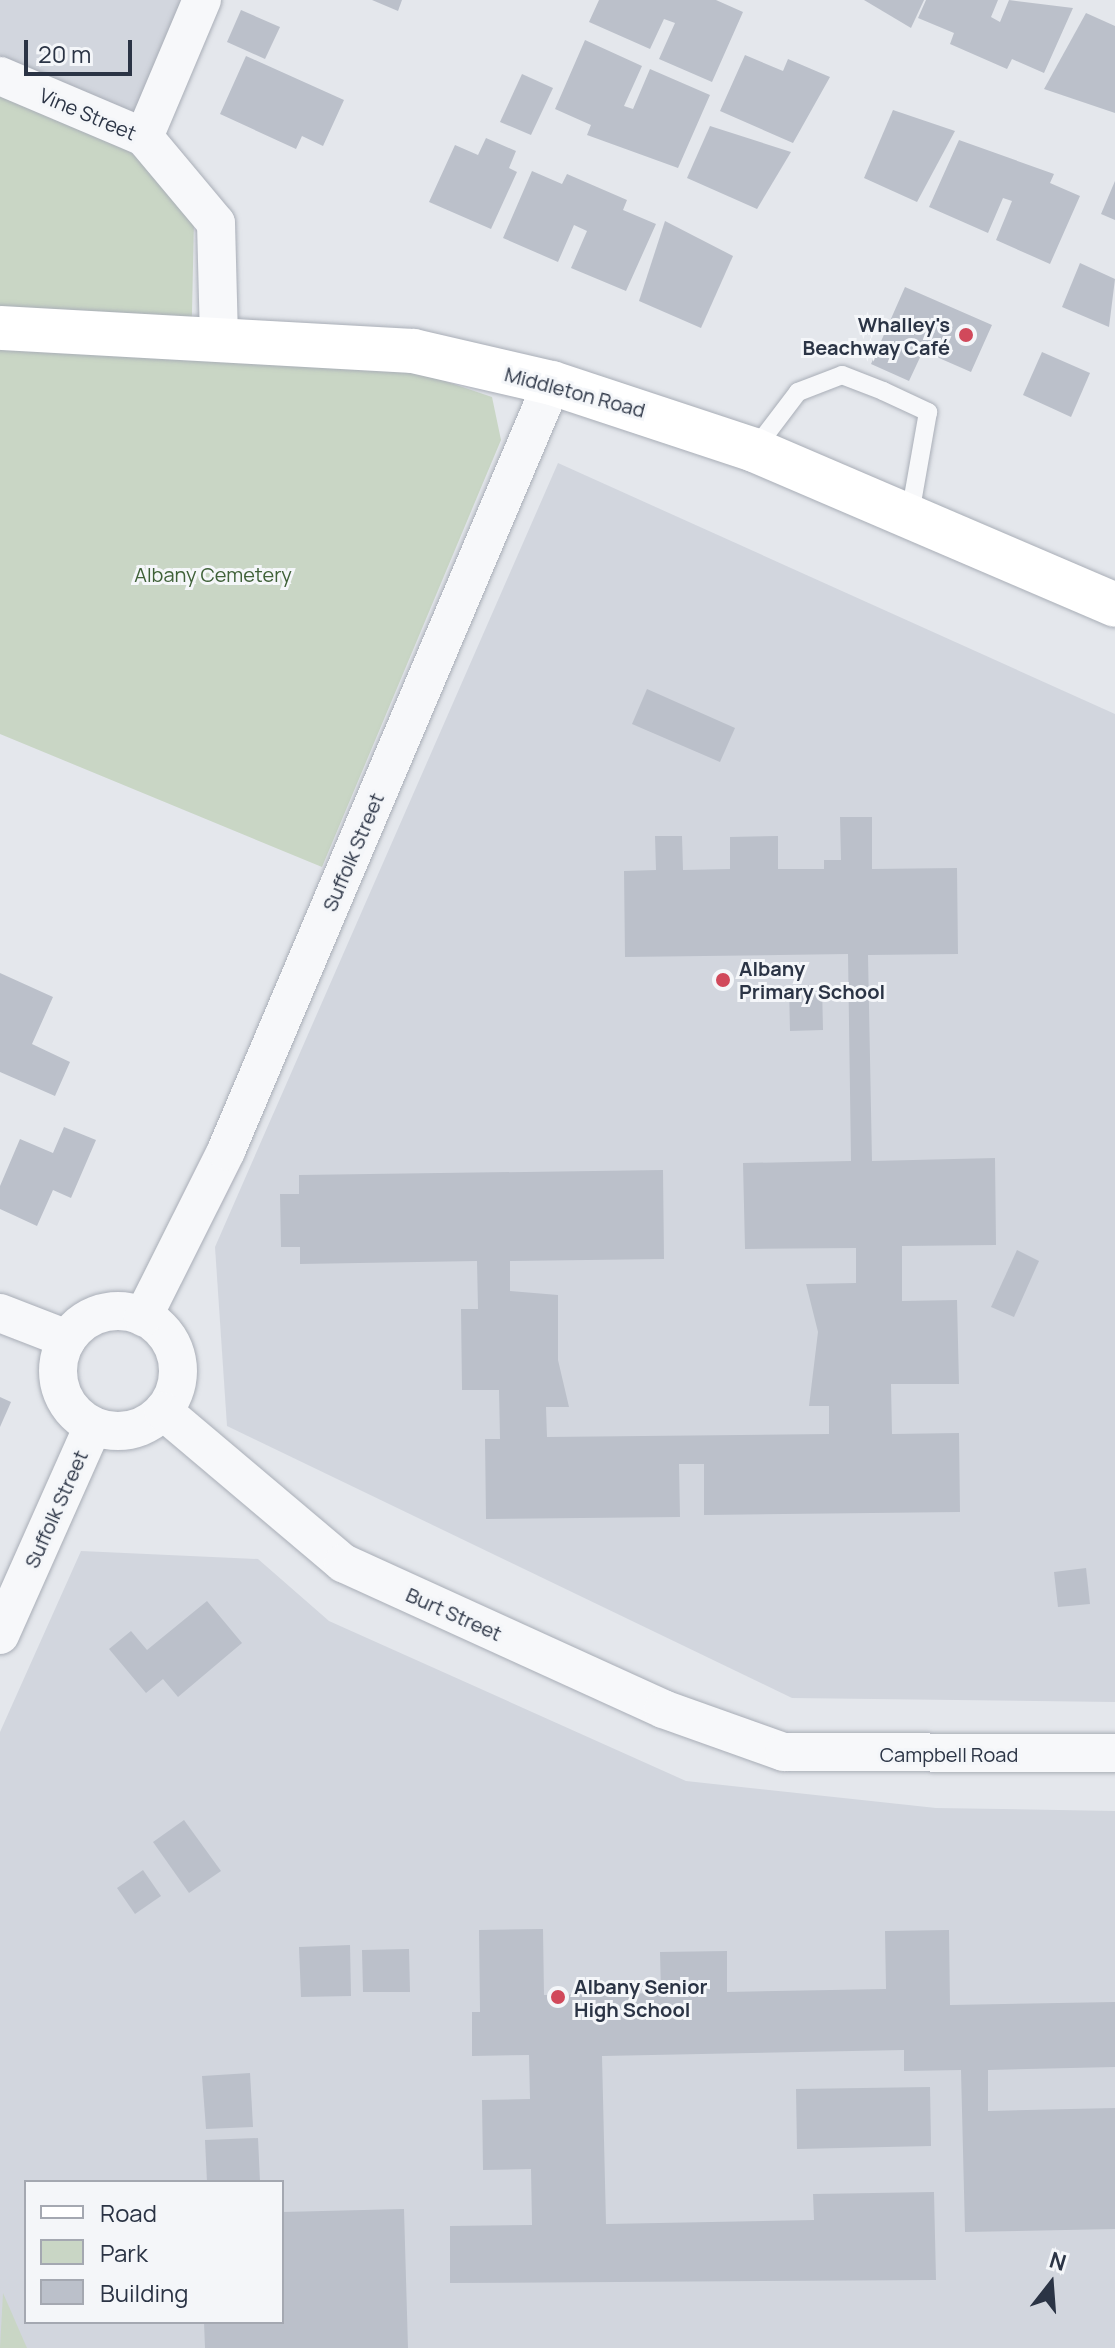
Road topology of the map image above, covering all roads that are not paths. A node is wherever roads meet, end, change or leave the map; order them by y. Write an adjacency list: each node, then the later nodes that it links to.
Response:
1 (202, 0): 3 (street)
2 (0, 76): 3 (street, Vine Street)
3 (144, 137): 5 (street, Vine Street)
4 (0, 328): 5 (main road, Middleton Road)
5 (219, 339): 6 (main road, Middleton Road)
6 (552, 383): 7 (main road, Middleton Road); 11 (street, Suffolk Street)
7 (754, 450): 8 (main road, Middleton Road); 8 (lane)
8 (910, 514): 9 (main road, Middleton Road)
9 (1115, 605)
10 (0, 1313): 12 (street)
11 (143, 1317): 12 (street); 13 (street)
12 (67, 1339): 14 (street)
13 (163, 1411): 14 (street); 16 (street, Burt Street)
14 (93, 1426): 15 (street, Suffolk Street)
15 (0, 1635)
16 (784, 1752): 17 (street, Campbell Road)
17 (1115, 1753)

